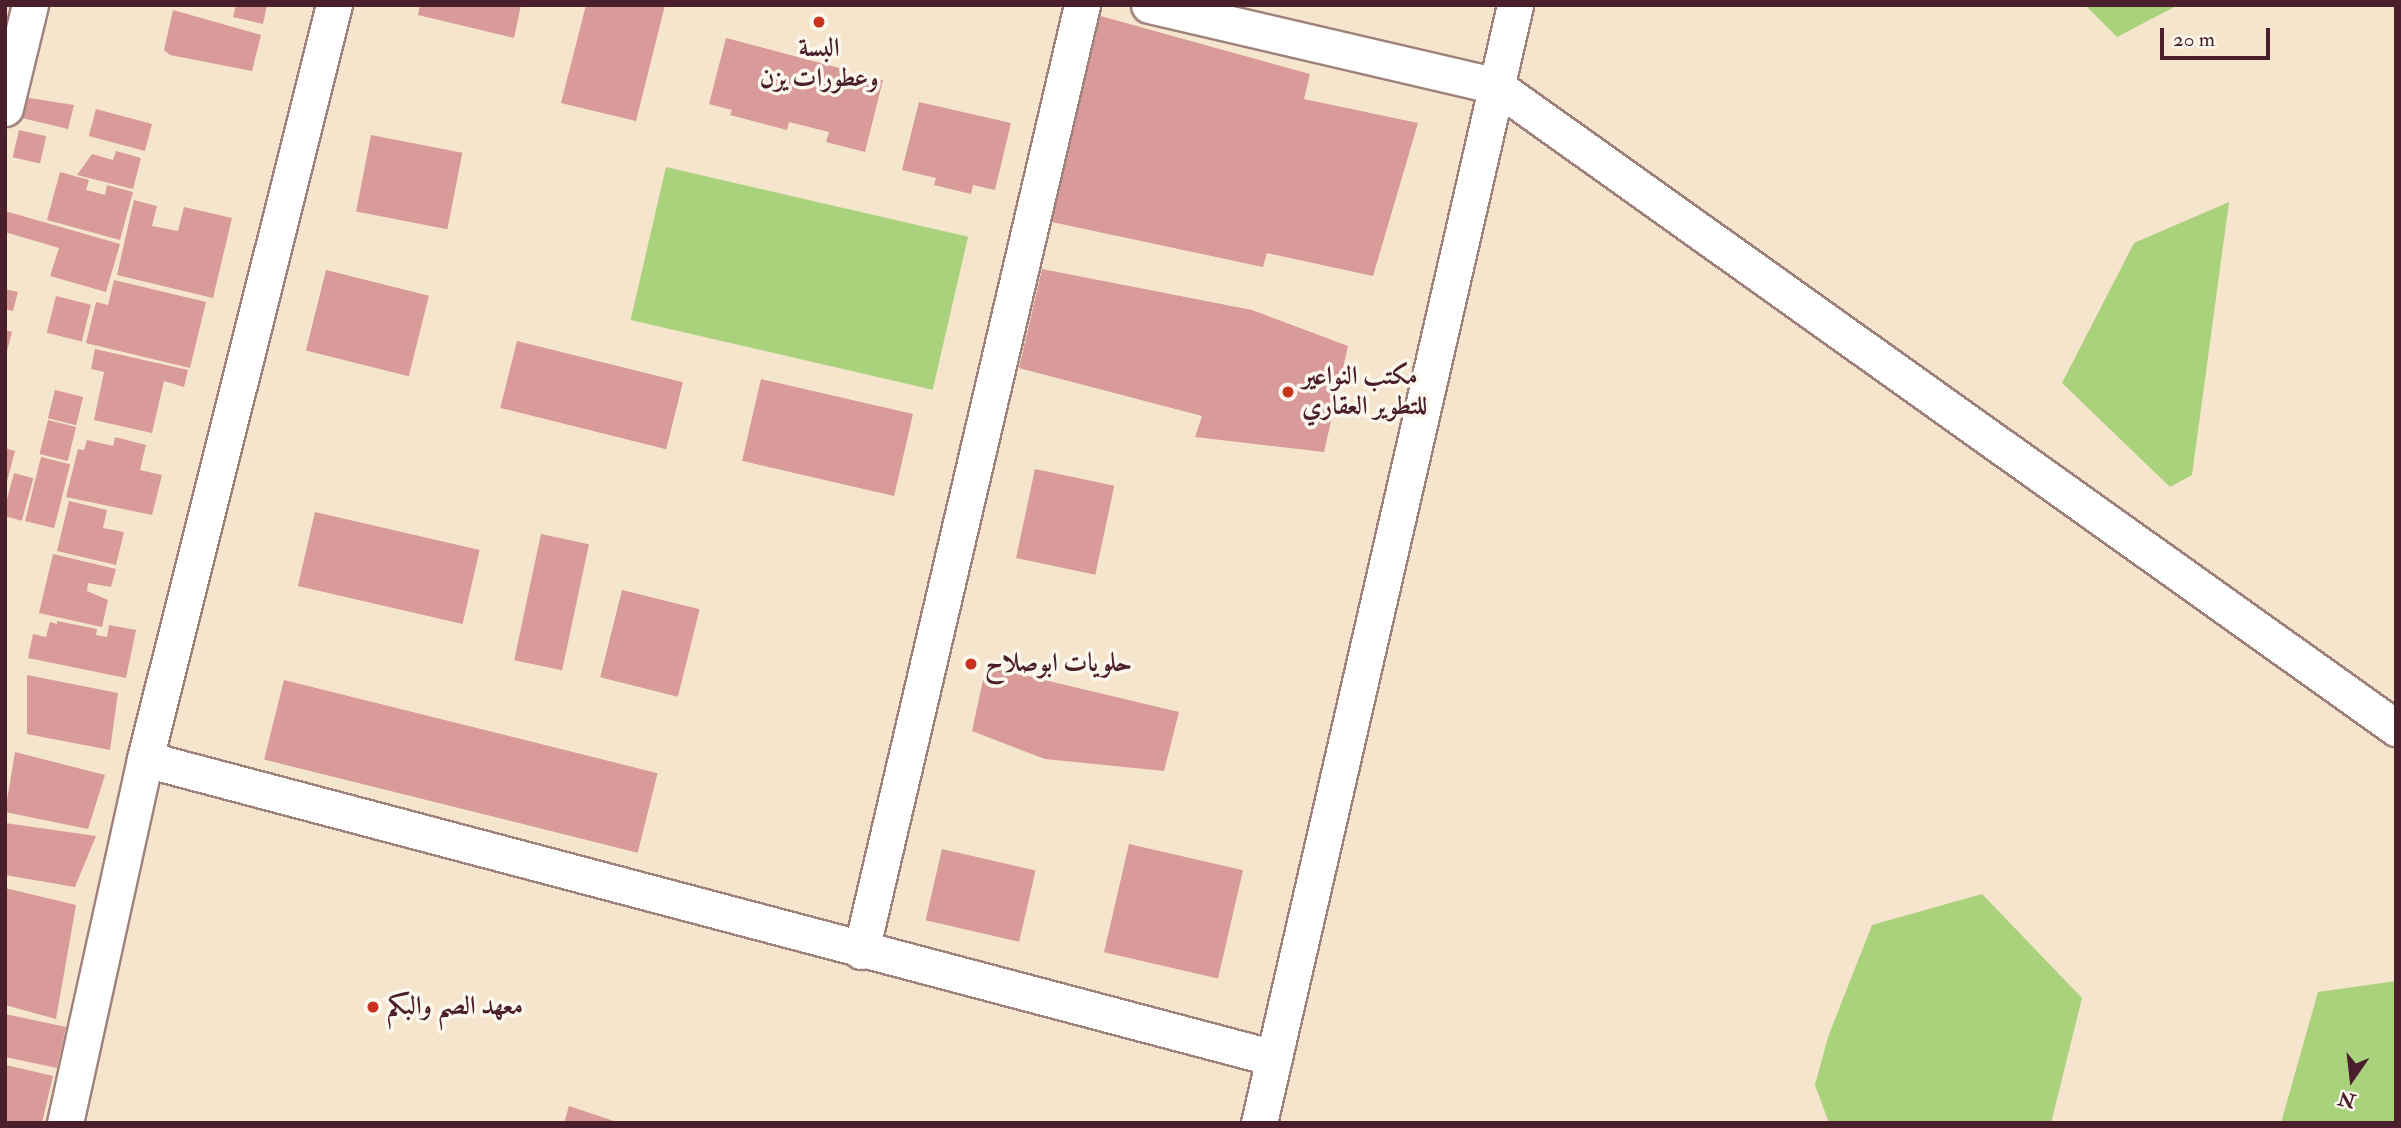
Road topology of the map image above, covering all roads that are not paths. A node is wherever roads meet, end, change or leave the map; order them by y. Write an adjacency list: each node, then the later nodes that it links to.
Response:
1 (30, 5): 7 (street)
2 (334, 5): 9 (street)
3 (1082, 5): 10 (street)
4 (1149, 5): 6 (street)
5 (1515, 5): 6 (street)
6 (1496, 86): 8 (street); 11 (street)
7 (5, 107)
8 (2396, 728)
9 (145, 759): 10 (street); 12 (street)
10 (861, 951): 11 (street)
11 (1274, 1058): 13 (street)
12 (65, 1123)
13 (1259, 1123)

